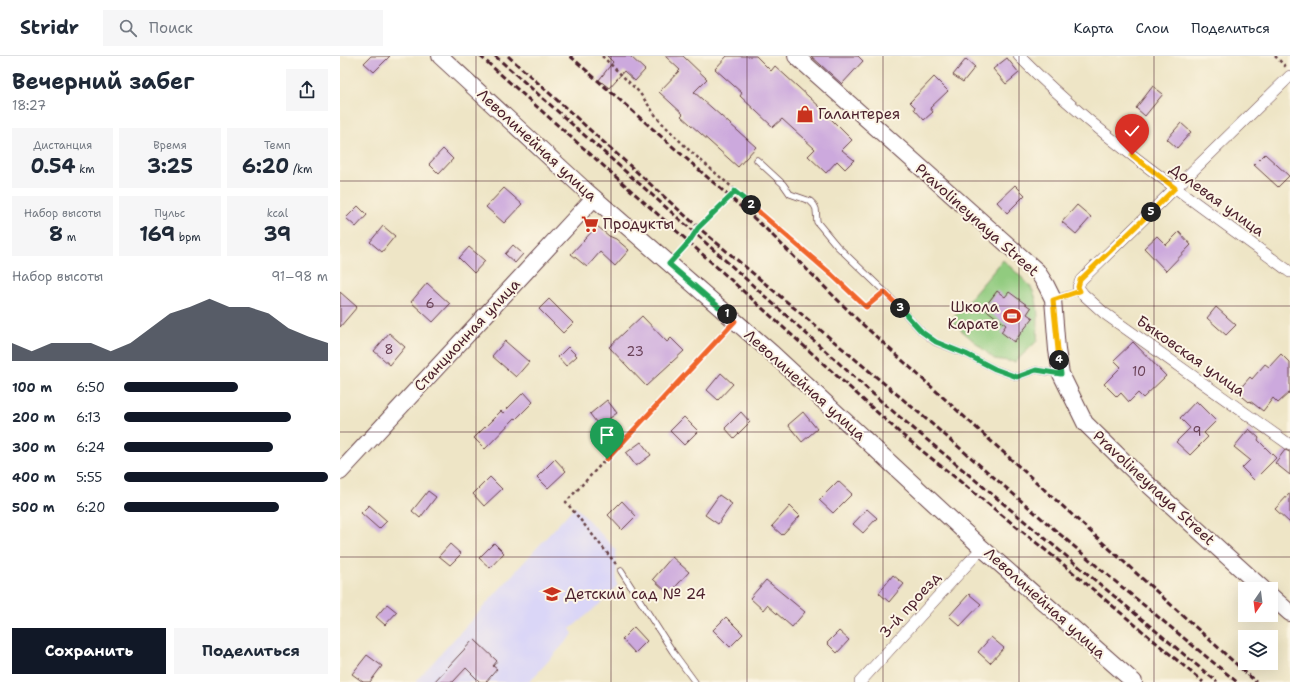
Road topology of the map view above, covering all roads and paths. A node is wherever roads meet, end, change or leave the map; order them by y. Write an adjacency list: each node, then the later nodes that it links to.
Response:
1 (440, 56): 11 (main road, Леволинейная улица)
2 (602, 56): 10 (path)
3 (796, 56): 16 (main road, Pravolineynaya Street)
4 (1019, 56): 9 (street, Долевая улица)
5 (1275, 56): 6 (path)
6 (1290, 71)
7 (1290, 76): 9 (street)
8 (757, 160): 15 (lane)
9 (1175, 188): 13 (street, Долевая улица); 14 (street)
10 (734, 191): 12 (path); 15 (path)
11 (594, 198): 12 (main road, Леволинейная улица); 20 (main road, Станционная улица)
12 (669, 264): 17 (main road, Леволинейная улица)
13 (1290, 272)
14 (1079, 289): 16 (lane); 19 (street, Быковская улица)
15 (884, 292): 18 (lane)
16 (1053, 300): 18 (main road, Pravolineynaya Street)
17 (735, 321): 21 (main road, Леволинейная улица); 22 (path)
18 (1061, 374): 23 (main road, Pravolineynaya Street)
19 (1290, 445)
20 (340, 472)
21 (982, 548): 27 (street, 3-й проезд); 28 (main road, Леволинейная улица)
22 (621, 571): 26 (lane)
23 (1255, 582)
24 (1278, 602): 25 (main road)
25 (1290, 613)
26 (695, 682)
27 (860, 682)
28 (1134, 682)

